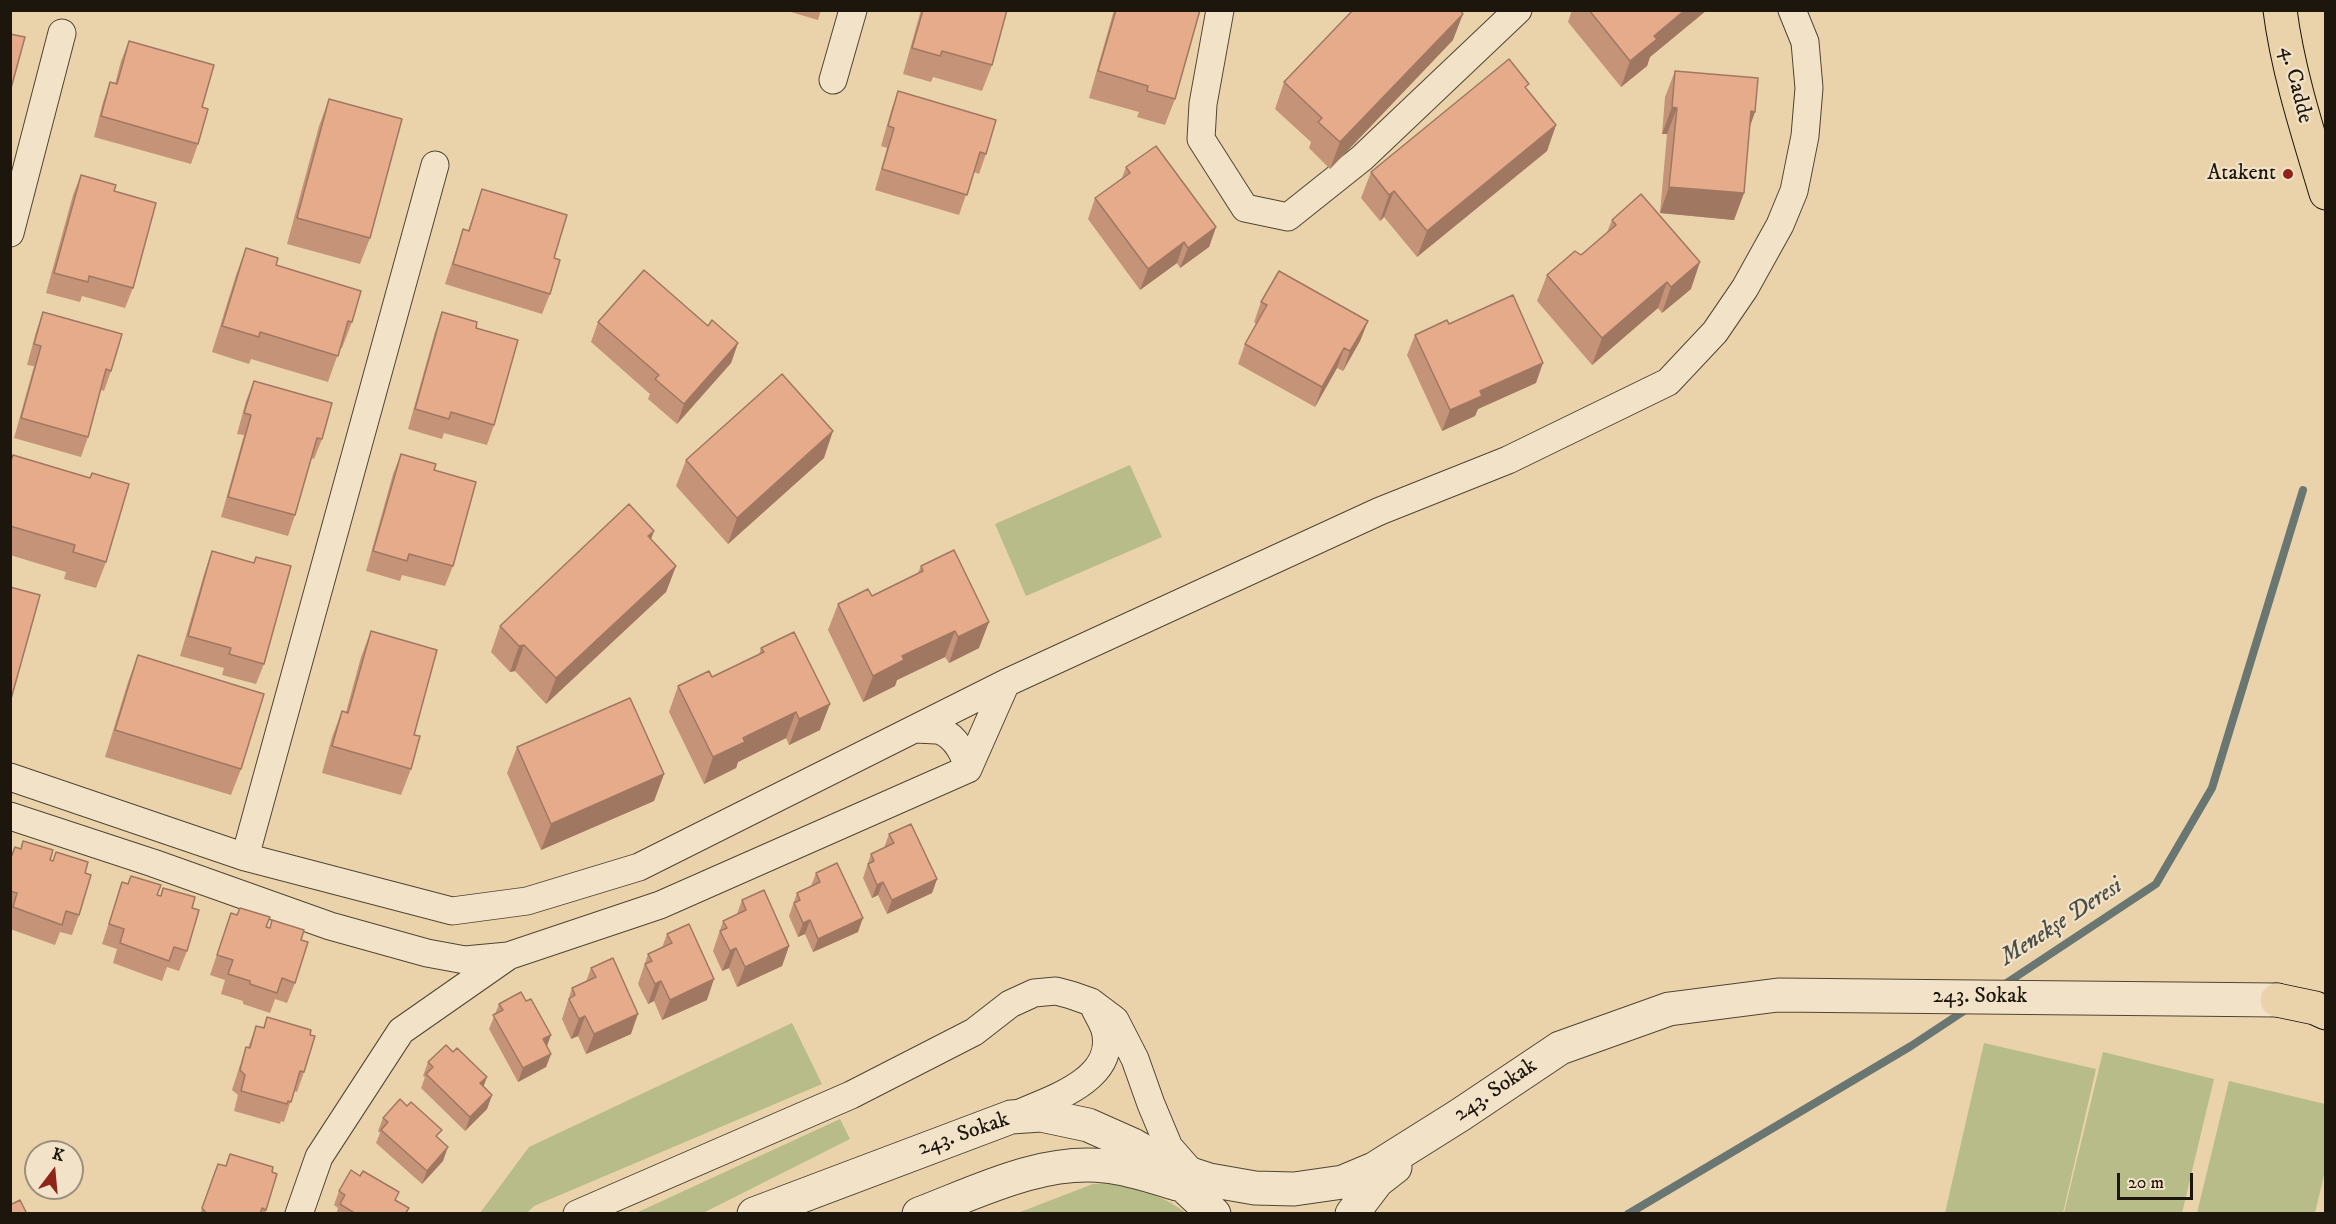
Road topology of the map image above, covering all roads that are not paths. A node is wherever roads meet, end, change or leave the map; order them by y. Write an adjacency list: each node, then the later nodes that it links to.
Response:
1 (853, 10): 7 (street)
2 (1220, 10): 3 (street)
3 (1518, 10)
4 (1792, 10): 11 (street)
5 (2280, 10): 9 (main road, 4. Cadde)
6 (62, 33): 10 (street)
7 (833, 80)
8 (435, 165): 16 (street)
9 (2325, 193)
10 (10, 233)
11 (1006, 683): 12 (street); 13 (street)
12 (917, 729): 13 (street); 16 (street)
13 (968, 769): 17 (street)
14 (10, 777): 16 (street)
15 (10, 816): 17 (street)
16 (245, 857)
17 (508, 956): 27 (street)
18 (2325, 987): 20 (main road)
19 (2325, 998): 20 (main road)
20 (2277, 1000): 22 (main road); 23 (street, 243. Sokak)
21 (1091, 1002): 24 (street); 26 (street); 28 (street)
22 (2325, 1013)
23 (1460, 1115): 25 (street); 26 (street, 243. Sokak)
24 (1011, 1117): 26 (street, 243. Sokak); 29 (street, 243. Sokak)
25 (1377, 1181): 26 (street, 243. Sokak); 32 (street)
26 (1190, 1182): 30 (street, 243. Sokak); 31 (street)
27 (299, 1214)
28 (577, 1214)
29 (754, 1214)
30 (919, 1214)
31 (1214, 1214)
32 (1352, 1214)

